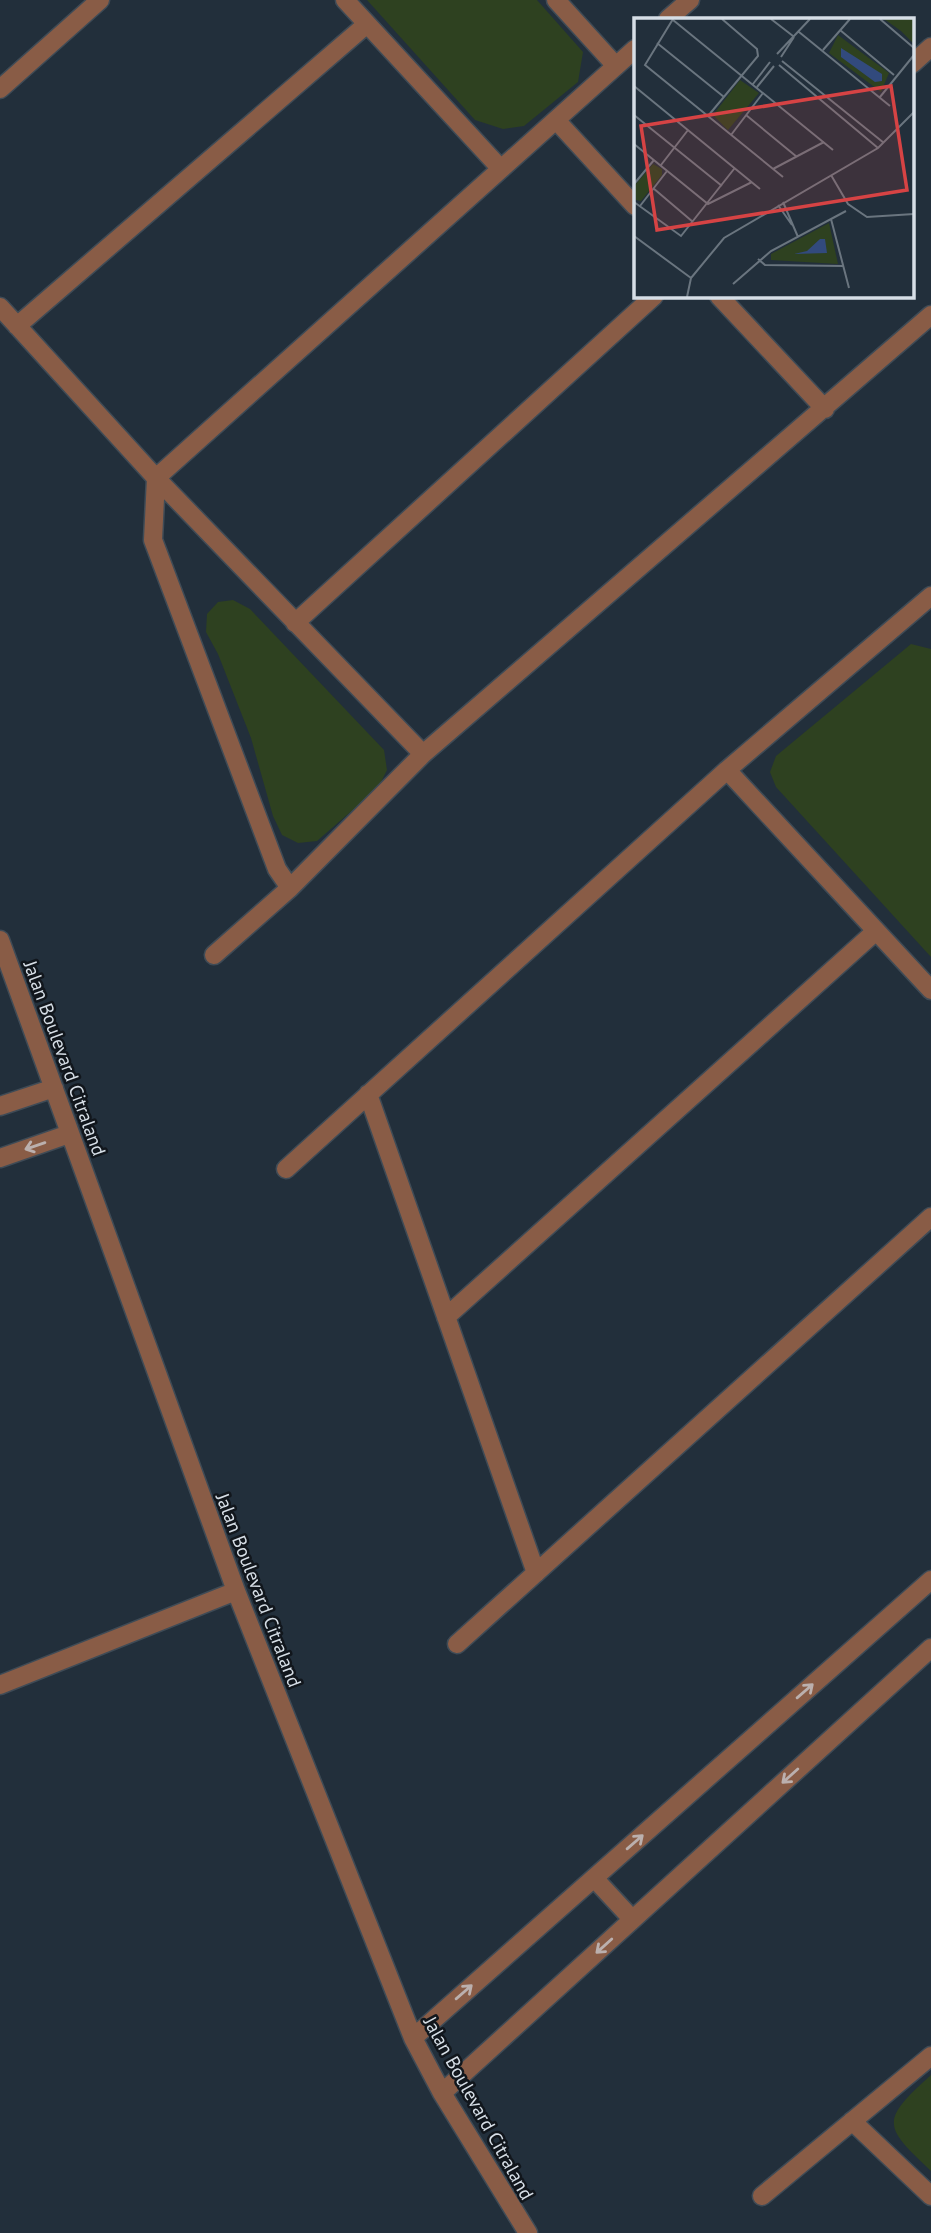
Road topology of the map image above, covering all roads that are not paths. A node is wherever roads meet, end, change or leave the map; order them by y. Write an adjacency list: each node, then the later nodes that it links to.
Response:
1 (100, 0): 11 (street)
2 (345, 0): 6 (street)
3 (555, 0): 10 (street)
4 (690, 0): 5 (street)
5 (669, 18)
6 (367, 23): 13 (street); 19 (street)
7 (931, 47): 9 (street)
8 (634, 50): 10 (street)
9 (914, 62)
10 (616, 66): 12 (street)
11 (0, 89)
12 (556, 120): 13 (street); 14 (street)
13 (501, 169): 21 (street)
14 (634, 205)
15 (652, 298): 23 (street)
16 (721, 298): 20 (street)
17 (0, 307): 19 (street)
18 (931, 315): 20 (street)
19 (18, 326): 21 (street)
20 (825, 409): 24 (street)
21 (156, 478): 23 (street); 26 (street)
22 (929, 601): 25 (street)
23 (295, 623): 24 (street)
24 (423, 754): 26 (street)
25 (727, 770): 27 (street); 32 (street)
26 (290, 888): 29 (street)
27 (876, 931): 30 (street); 38 (street)
28 (0, 940): 31 (street, Jalan Boulevard Citraland)
29 (214, 955)
30 (931, 990)
31 (54, 1088): 33 (street); 34 (street, Jalan Boulevard Citraland)
32 (368, 1094): 36 (street); 38 (street)
33 (0, 1106)
34 (69, 1134): 35 (street, one-way to 35); 41 (street, Jalan Boulevard Citraland)
35 (0, 1158)
36 (286, 1169)
37 (931, 1217): 39 (street)
38 (446, 1317): 39 (street)
39 (536, 1573): 42 (street)
40 (931, 1580): 45 (street, one-way to 40)
41 (236, 1591): 44 (street); 47 (street, Jalan Boulevard Citraland)
42 (457, 1644)
43 (931, 1648): 46 (street, one-way to 46)
44 (0, 1685)
45 (594, 1878): 46 (street); 47 (street, one-way to 45)
46 (632, 1919): 49 (street, one-way to 49)
47 (413, 2038): 49 (street, Jalan Boulevard Citraland)
48 (931, 2056): 50 (street)
49 (442, 2093): 53 (street, Jalan Boulevard Citraland)
50 (852, 2122): 51 (street); 52 (street)
51 (762, 2196)
52 (931, 2196)
53 (528, 2233)

